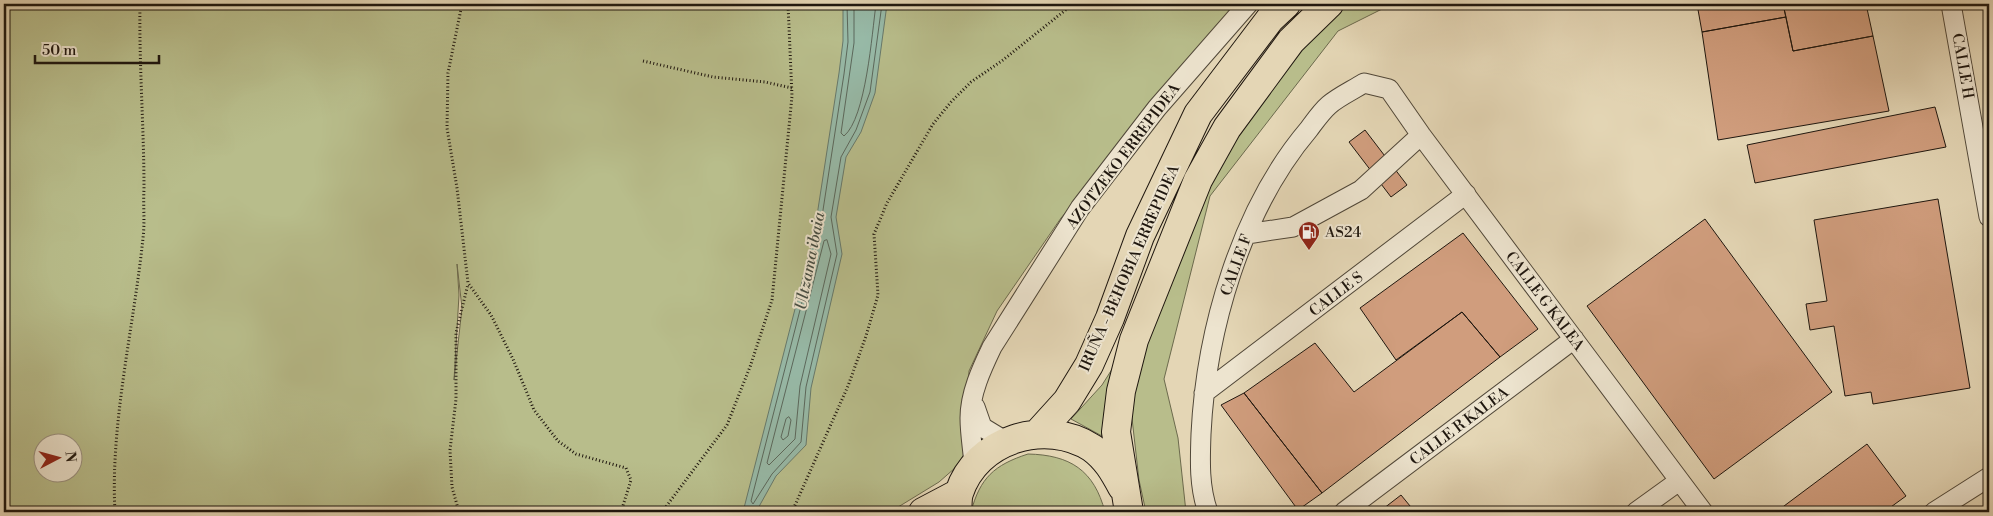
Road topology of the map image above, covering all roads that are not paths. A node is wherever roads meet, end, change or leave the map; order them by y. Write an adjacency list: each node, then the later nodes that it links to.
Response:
1 (1248, 4): 13 (street, AZOTZEKO ERREPIDEA)
2 (1286, 4): 14 (highway, IRUÑA - BEHOBIA ERREPIDEA)
3 (1329, 4): 20 (highway, IRUÑA - BEHOBIA ERREPIDEA)
4 (1952, 4): 6 (street, CALLE H)
5 (1389, 89): 7 (street, CALLE G KALEA); 10 (street, CALLE F)
6 (1981, 124): 9 (street, CALLE H)
7 (1421, 136): 8 (street, CALLE G KALEA); 10 (street)
8 (1466, 194): 11 (street, CALLE G KALEA); 12 (street, CALLE S)
9 (1989, 217)
10 (1247, 234): 12 (street, CALLE F)
11 (1574, 339): 18 (street, CALLE G KALEA); 23 (street, CALLE R KALEA)
12 (1204, 393): 22 (street, CALLE F)
13 (972, 398): 15 (street); 16 (street, AZOTZEKO ERREPIDEA)
14 (1038, 433): 15 (highway); 20 (highway)
15 (1005, 441): 16 (highway)
16 (974, 465): 19 (highway)
17 (1989, 477): 26 (street)
18 (1679, 481): 24 (street); 25 (street, CALLE G KALEA)
19 (958, 503): 21 (highway)
20 (1128, 504)
21 (923, 512)
22 (1208, 512)
23 (1344, 512)
24 (1636, 512)
25 (1703, 512)
26 (1934, 512)

